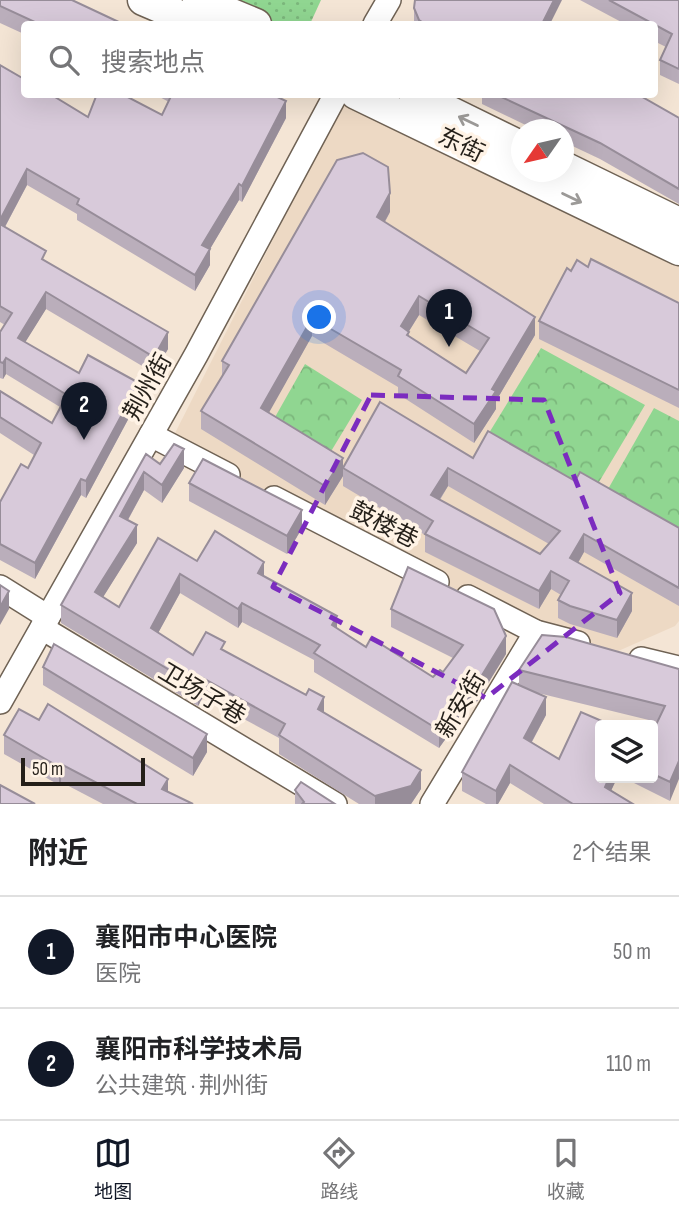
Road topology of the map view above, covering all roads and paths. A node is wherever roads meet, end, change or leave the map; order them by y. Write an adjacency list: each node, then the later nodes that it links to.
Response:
1 (143, 0): 4 (main road)
2 (198, 0): 5 (main road)
3 (389, 0): 6 (street)
4 (192, 21)
5 (250, 21)
6 (377, 21)
7 (334, 98): 14 (street, 荆州街)
8 (364, 98): 13 (main road, 东街, one-way to 13)
9 (422, 98): 10 (main road, 东街, one-way to 9)
10 (511, 142)
11 (574, 172): 12 (main road)
12 (679, 223)
13 (679, 250)
14 (151, 435): 16 (street, 荆州街); 17 (street, 鼓楼巷)
15 (0, 587): 16 (street, 卫场子巷)
16 (45, 623): 19 (street, 荆州街); 20 (street, 卫场子巷)
17 (536, 632): 18 (street, 鼓楼巷); 21 (street, 新安街)
18 (679, 668)
19 (0, 702)
20 (335, 804)
21 (432, 804)

